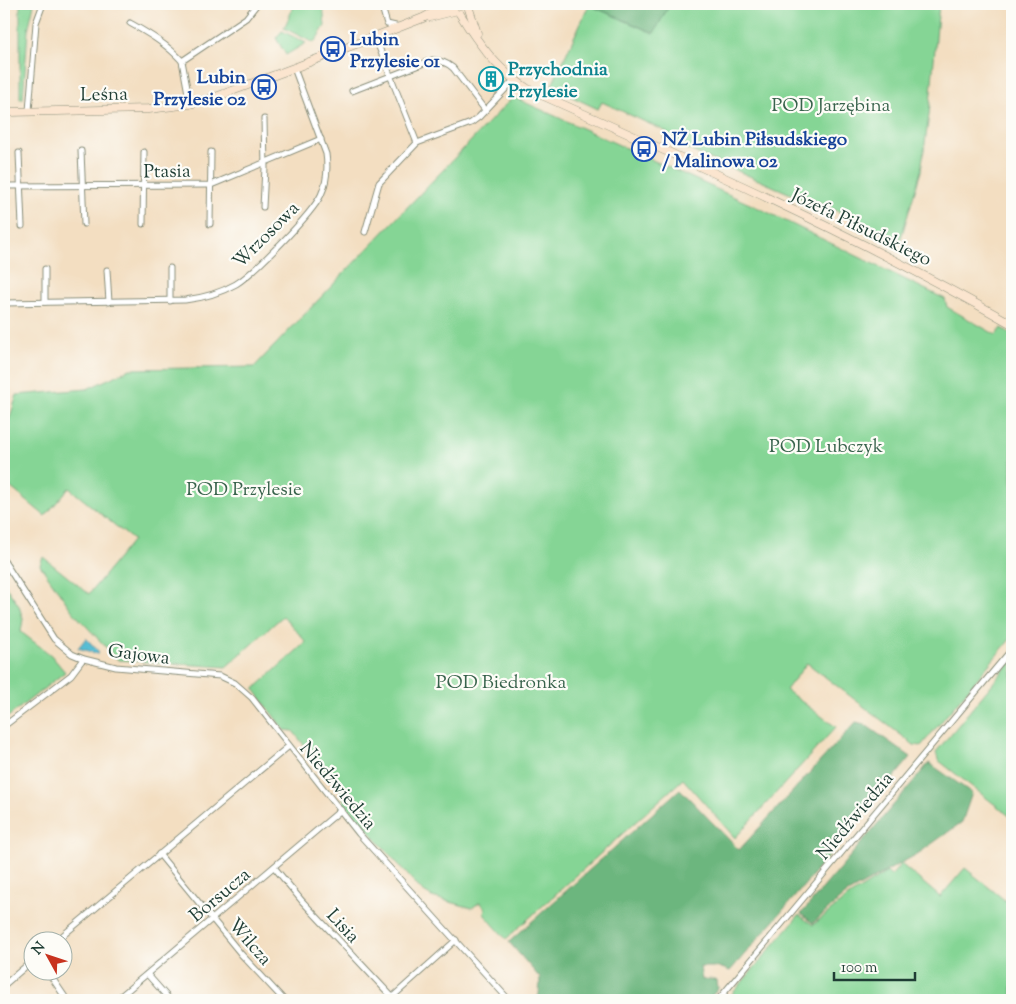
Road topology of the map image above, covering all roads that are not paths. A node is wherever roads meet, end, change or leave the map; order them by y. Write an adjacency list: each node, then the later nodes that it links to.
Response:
1 (43, 4): 17 (street)
2 (257, 4): 10 (street)
3 (381, 4): 7 (street)
4 (470, 6): 5 (street, Leśna); 9 (street, Józefa Piłsudskiego)
5 (454, 8): 7 (street, Leśna); 9 (street, Józefa Piłsudskiego)
6 (130, 23): 10 (street)
7 (400, 27): 8 (street, Leśna)
8 (375, 37): 11 (street, Leśna); 12 (street)
9 (486, 50): 13 (street, Józefa Piłsudskiego)
10 (182, 61): 15 (street)
11 (294, 68): 15 (street, Leśna); 20 (street, Wrzosowa)
12 (390, 76): 14 (street); 16 (street); 21 (street)
13 (513, 81): 16 (street); 45 (street, Józefa Piłsudskiego)
14 (352, 91)
15 (190, 104): 17 (street, Leśna)
16 (485, 110): 21 (street)
17 (29, 111): 18 (street, Leśna)
18 (6, 112)
19 (264, 119): 26 (street)
20 (322, 139): 26 (street, Ptasia); 41 (street, Wrzosowa)
21 (417, 143): 37 (street)
22 (81, 151): 28 (street)
23 (144, 152): 29 (street)
24 (211, 152): 27 (street)
25 (19, 154): 31 (street)
26 (265, 164): 27 (street, Ptasia); 32 (street)
27 (212, 184): 29 (street, Ptasia); 35 (street)
28 (83, 185): 29 (street, Ptasia); 31 (street, Ptasia); 33 (street)
29 (144, 185): 34 (street)
30 (4, 186): 31 (street, Ptasia)
31 (20, 186): 36 (street)
32 (263, 207)
33 (84, 224)
34 (143, 224)
35 (210, 224)
36 (22, 226)
37 (365, 232)
38 (170, 268): 41 (street)
39 (45, 269): 42 (street)
40 (107, 270): 43 (street)
41 (170, 301): 43 (street, Wrzosowa)
42 (45, 302): 43 (street, Wrzosowa); 44 (street, Wrzosowa)
43 (109, 302)
44 (4, 303)
45 (1012, 324)
46 (4, 561): 48 (street, Gajowa)
47 (1012, 649): 67 (street, Niedźwiedzia)
48 (83, 659): 49 (street); 50 (street, Gajowa)
49 (4, 726)
50 (289, 746): 51 (street, Niedźwiedzia); 52 (street, Niedźwiedzia)
51 (341, 810): 53 (street, Borsucza); 56 (street, Niedźwiedzia)
52 (159, 854): 54 (street, Wilcza); 55 (street, Niedźwiedzia)
53 (274, 867): 54 (street, Borsucza); 61 (street, Lisia)
54 (212, 919): 58 (street, Borsucza); 65 (street, Wilcza)
55 (68, 932)
56 (456, 940): 61 (street); 66 (street, Niedźwiedzia)
57 (22, 970): 60 (street)
58 (147, 974): 63 (street, Borsucza); 64 (street)
59 (55, 982): 62 (street)
60 (4, 985)
61 (392, 999)
62 (67, 1000)
63 (116, 1000)
64 (170, 1000)
65 (284, 1000)
66 (509, 1000)
67 (718, 1000)

